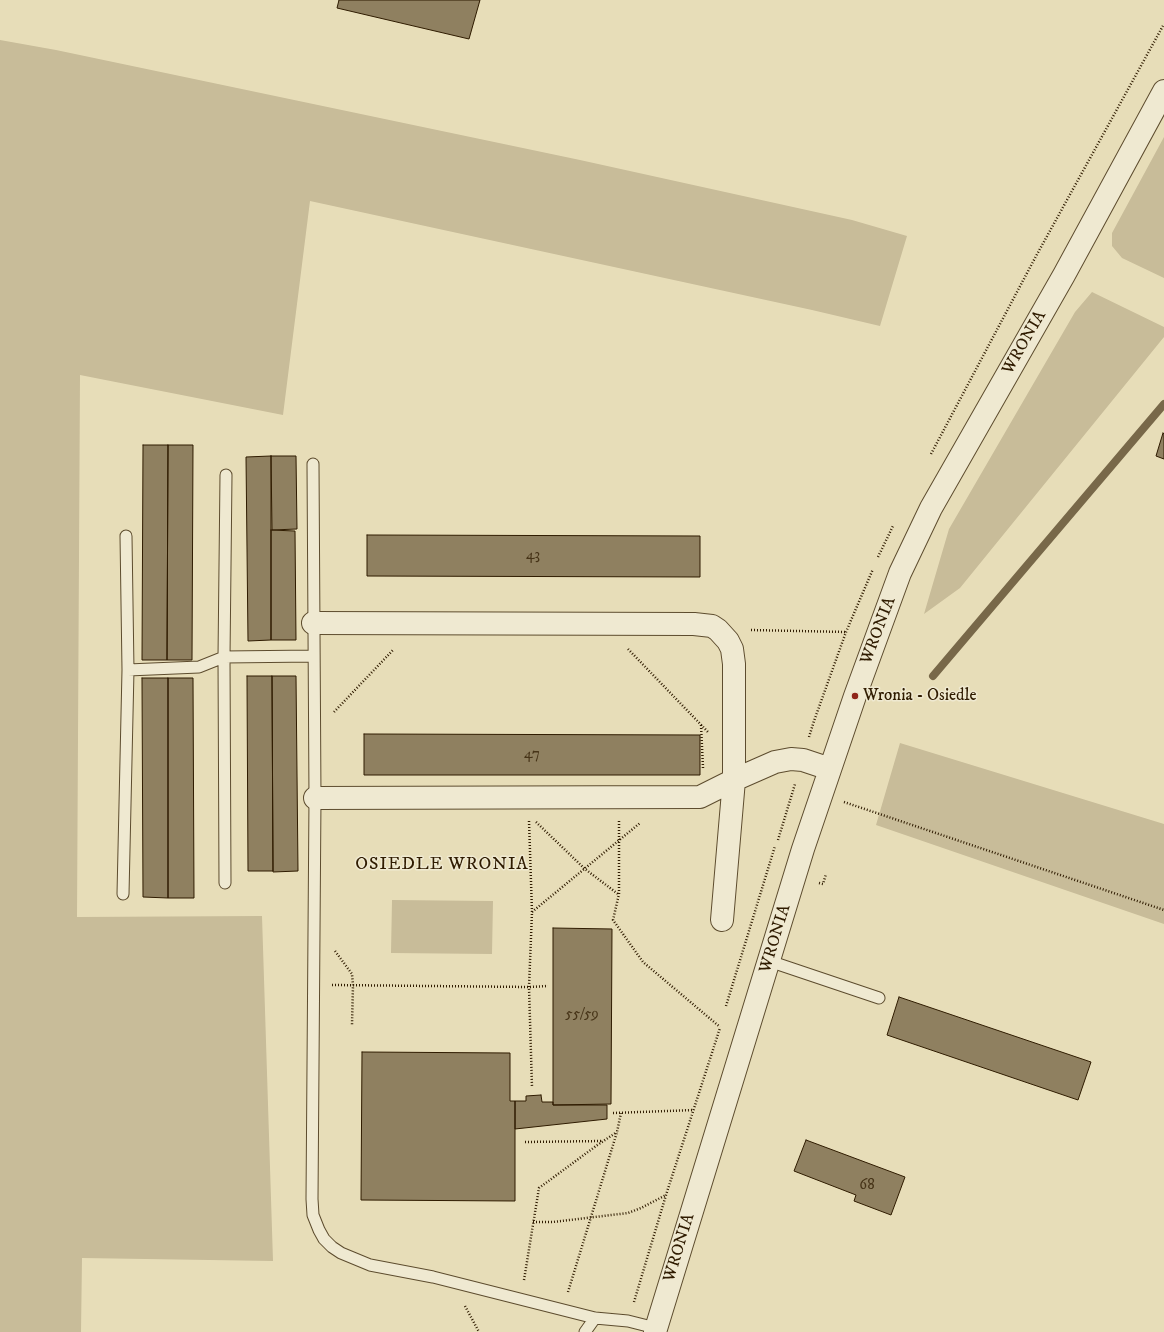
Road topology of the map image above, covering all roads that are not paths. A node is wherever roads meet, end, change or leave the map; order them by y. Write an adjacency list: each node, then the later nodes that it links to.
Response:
1 (1164, 91): 9 (street, WRONIA)
2 (313, 464): 5 (lane, WRONIA)
3 (226, 475): 7 (lane)
4 (126, 536): 8 (lane)
5 (314, 623): 6 (lane, WRONIA); 10 (street)
6 (314, 656): 7 (lane); 11 (lane, WRONIA)
7 (224, 657): 8 (lane); 12 (lane)
8 (128, 670): 13 (lane)
9 (830, 769): 10 (street); 15 (street, WRONIA)
10 (734, 780): 11 (street); 14 (street)
11 (315, 798): 17 (lane, WRONIA)
12 (225, 883)
13 (122, 894)
14 (722, 920)
15 (769, 961): 16 (lane); 18 (street, WRONIA)
16 (879, 998)
17 (596, 1318): 18 (lane, WRONIA); 19 (lane)
18 (655, 1330)
19 (585, 1332)

